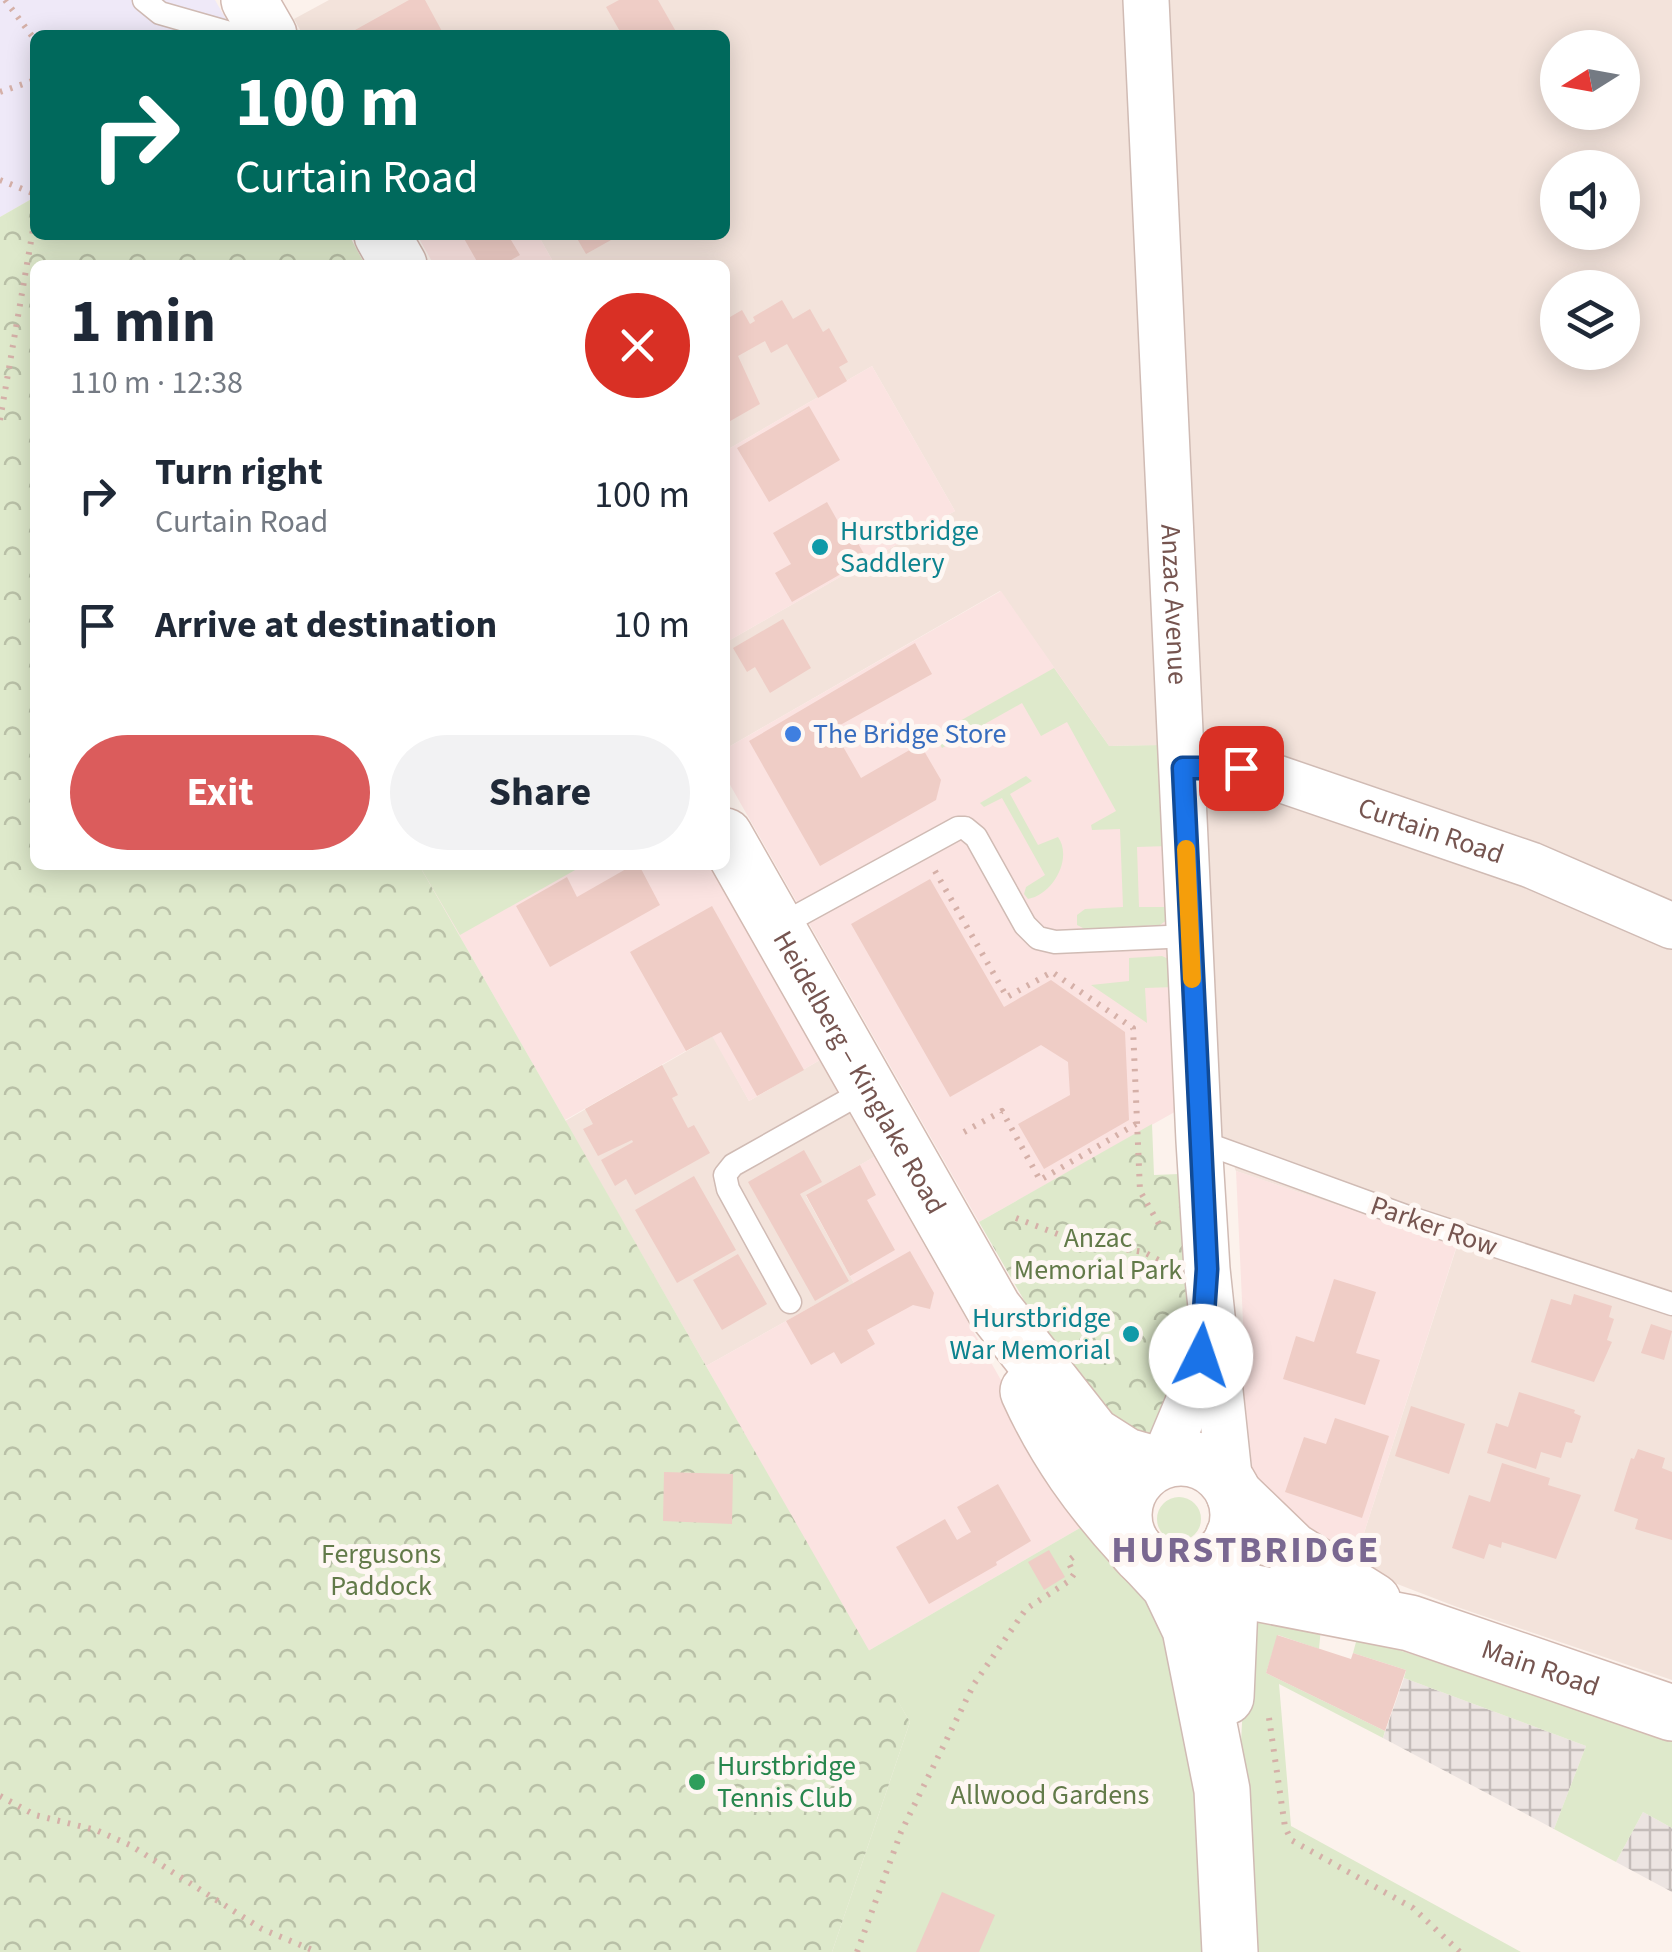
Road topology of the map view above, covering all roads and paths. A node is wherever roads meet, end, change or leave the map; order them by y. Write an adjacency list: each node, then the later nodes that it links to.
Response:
1 (4, 0): 7 (path)
2 (144, 0): 5 (lane)
3 (249, 0): 6 (main road)
4 (1146, 0): 14 (street, Anzac Avenue)
5 (219, 30)
6 (265, 30)
7 (30, 34)
8 (30, 82): 9 (path)
9 (0, 92)
10 (0, 180): 11 (path)
11 (30, 192)
12 (31, 240): 13 (path)
13 (0, 420)
14 (1183, 768): 17 (street, Curtain Road); 19 (street, Anzac Avenue)
15 (730, 845): 18 (main road, Heidelberg – Kinglake Road)
16 (918, 877): 21 (path)
17 (1672, 926)
18 (777, 927): 19 (lane); 20 (main road, Heidelberg – Kinglake Road)
19 (1190, 936): 23 (street, Anzac Avenue)
20 (868, 1089): 29 (lane); 31 (main road, Heidelberg – Kinglake Road)
21 (1136, 1124): 22 (path); 25 (path)
22 (964, 1132)
23 (1199, 1141): 28 (street, Anzac Avenue); 30 (lane, Parker Row)
24 (1016, 1218): 27 (path)
25 (1160, 1230)
26 (1161, 1246): 27 (path)
27 (1162, 1262): 28 (path)
28 (1207, 1269): 32 (street, Anzac Avenue); 33 (street, Anzac Avenue)
29 (790, 1302)
30 (1672, 1304)
31 (994, 1309): 32 (main road, Heidelberg – Kinglake Road); 34 (main road, Heidelberg – Kinglake Road)
32 (1159, 1462): 33 (main road, Heidelberg – Kinglake Road); 34 (main road)
33 (1232, 1526): 34 (main road, Main Road); 35 (main road, Main Road); 36 (main road, Main Road); 37 (main road)
34 (1134, 1555): 40 (main road, Heidelberg – Kinglake Road); 43 (path)
35 (1301, 1601): 36 (main road, Main Road); 37 (main road)
36 (1410, 1623): 39 (main road, Main Road)
37 (1228, 1654): 40 (main road)
38 (1266, 1706): 45 (path)
39 (1672, 1713)
40 (1222, 1790): 44 (main road)
41 (0, 1796): 42 (path)
42 (317, 1952)
43 (857, 1952)
44 (1230, 1952)
45 (1460, 1952)

